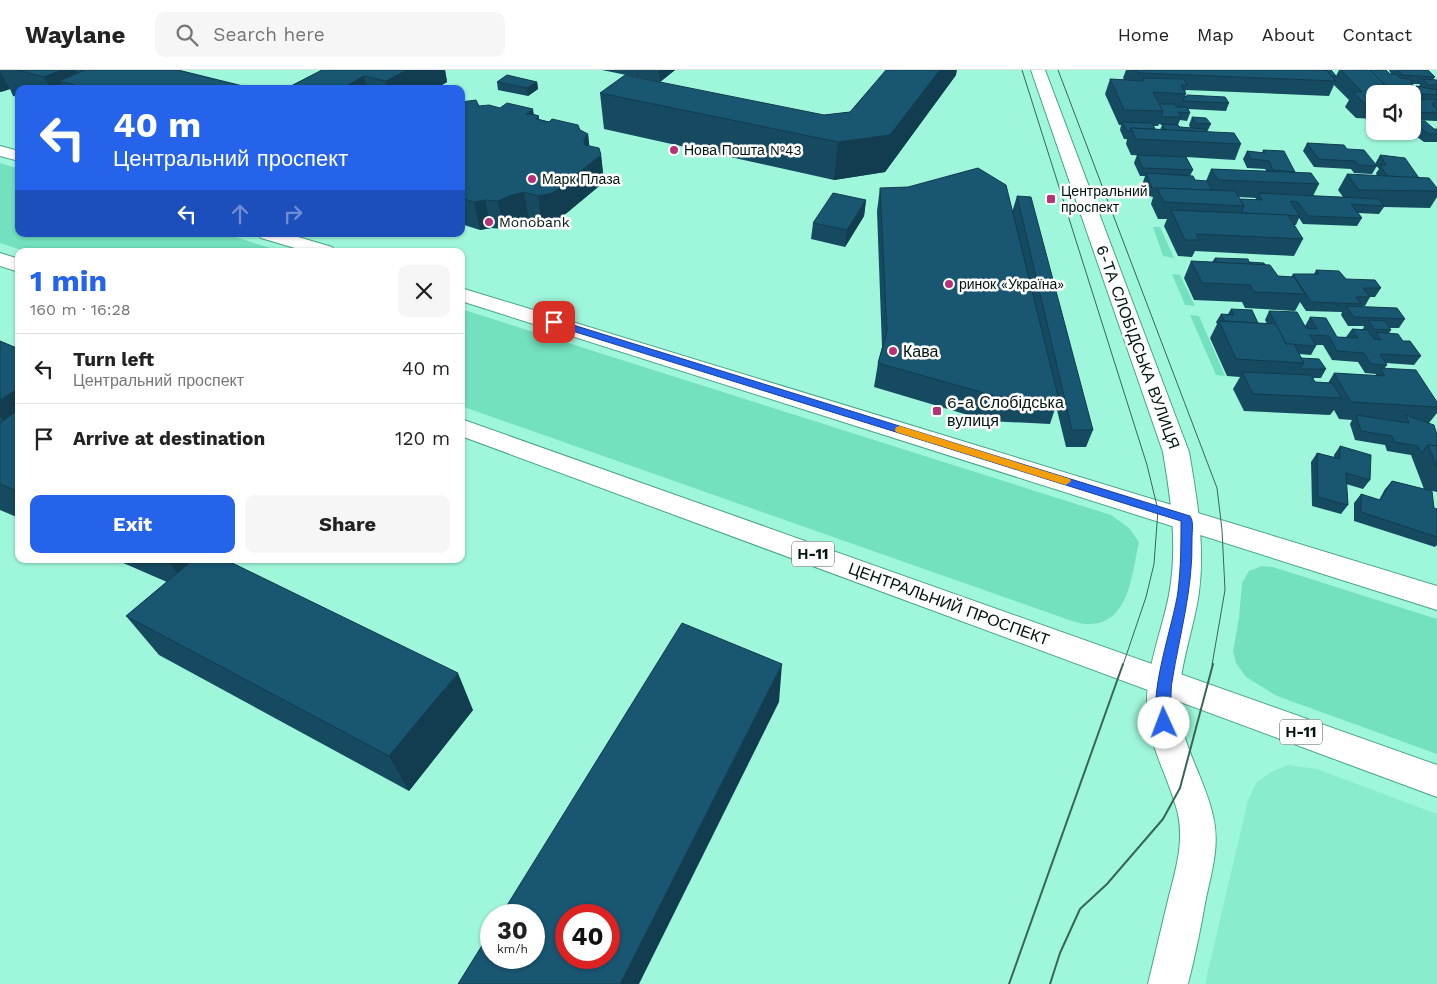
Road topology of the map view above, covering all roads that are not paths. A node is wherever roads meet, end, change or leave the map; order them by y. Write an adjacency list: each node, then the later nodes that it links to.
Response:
1 (1038, 70): 10 (main road, 6-ТА СЛОБІДСЬКА ВУЛИЦЯ)
2 (0, 150): 3 (main road)
3 (15, 155)
4 (278, 237): 5 (main road)
5 (315, 248)
6 (0, 259): 7 (main road)
7 (15, 265)
8 (465, 295): 10 (main road)
9 (465, 427): 12 (main road, ЦЕНТРАЛЬНИЙ ПРОСПЕКТ / Н-11)
10 (1186, 518): 11 (main road); 12 (main road, 6-ТА СЛОБІДСЬКА ВУЛИЦЯ)
11 (1437, 598)
12 (1165, 683): 13 (main road, ЦЕНТРАЛЬНИЙ ПРОСПЕКТ / Н-11); 14 (main road, 6-ТА СЛОБІДСЬКА ВУЛИЦЯ)
13 (1437, 781)
14 (1168, 984)

